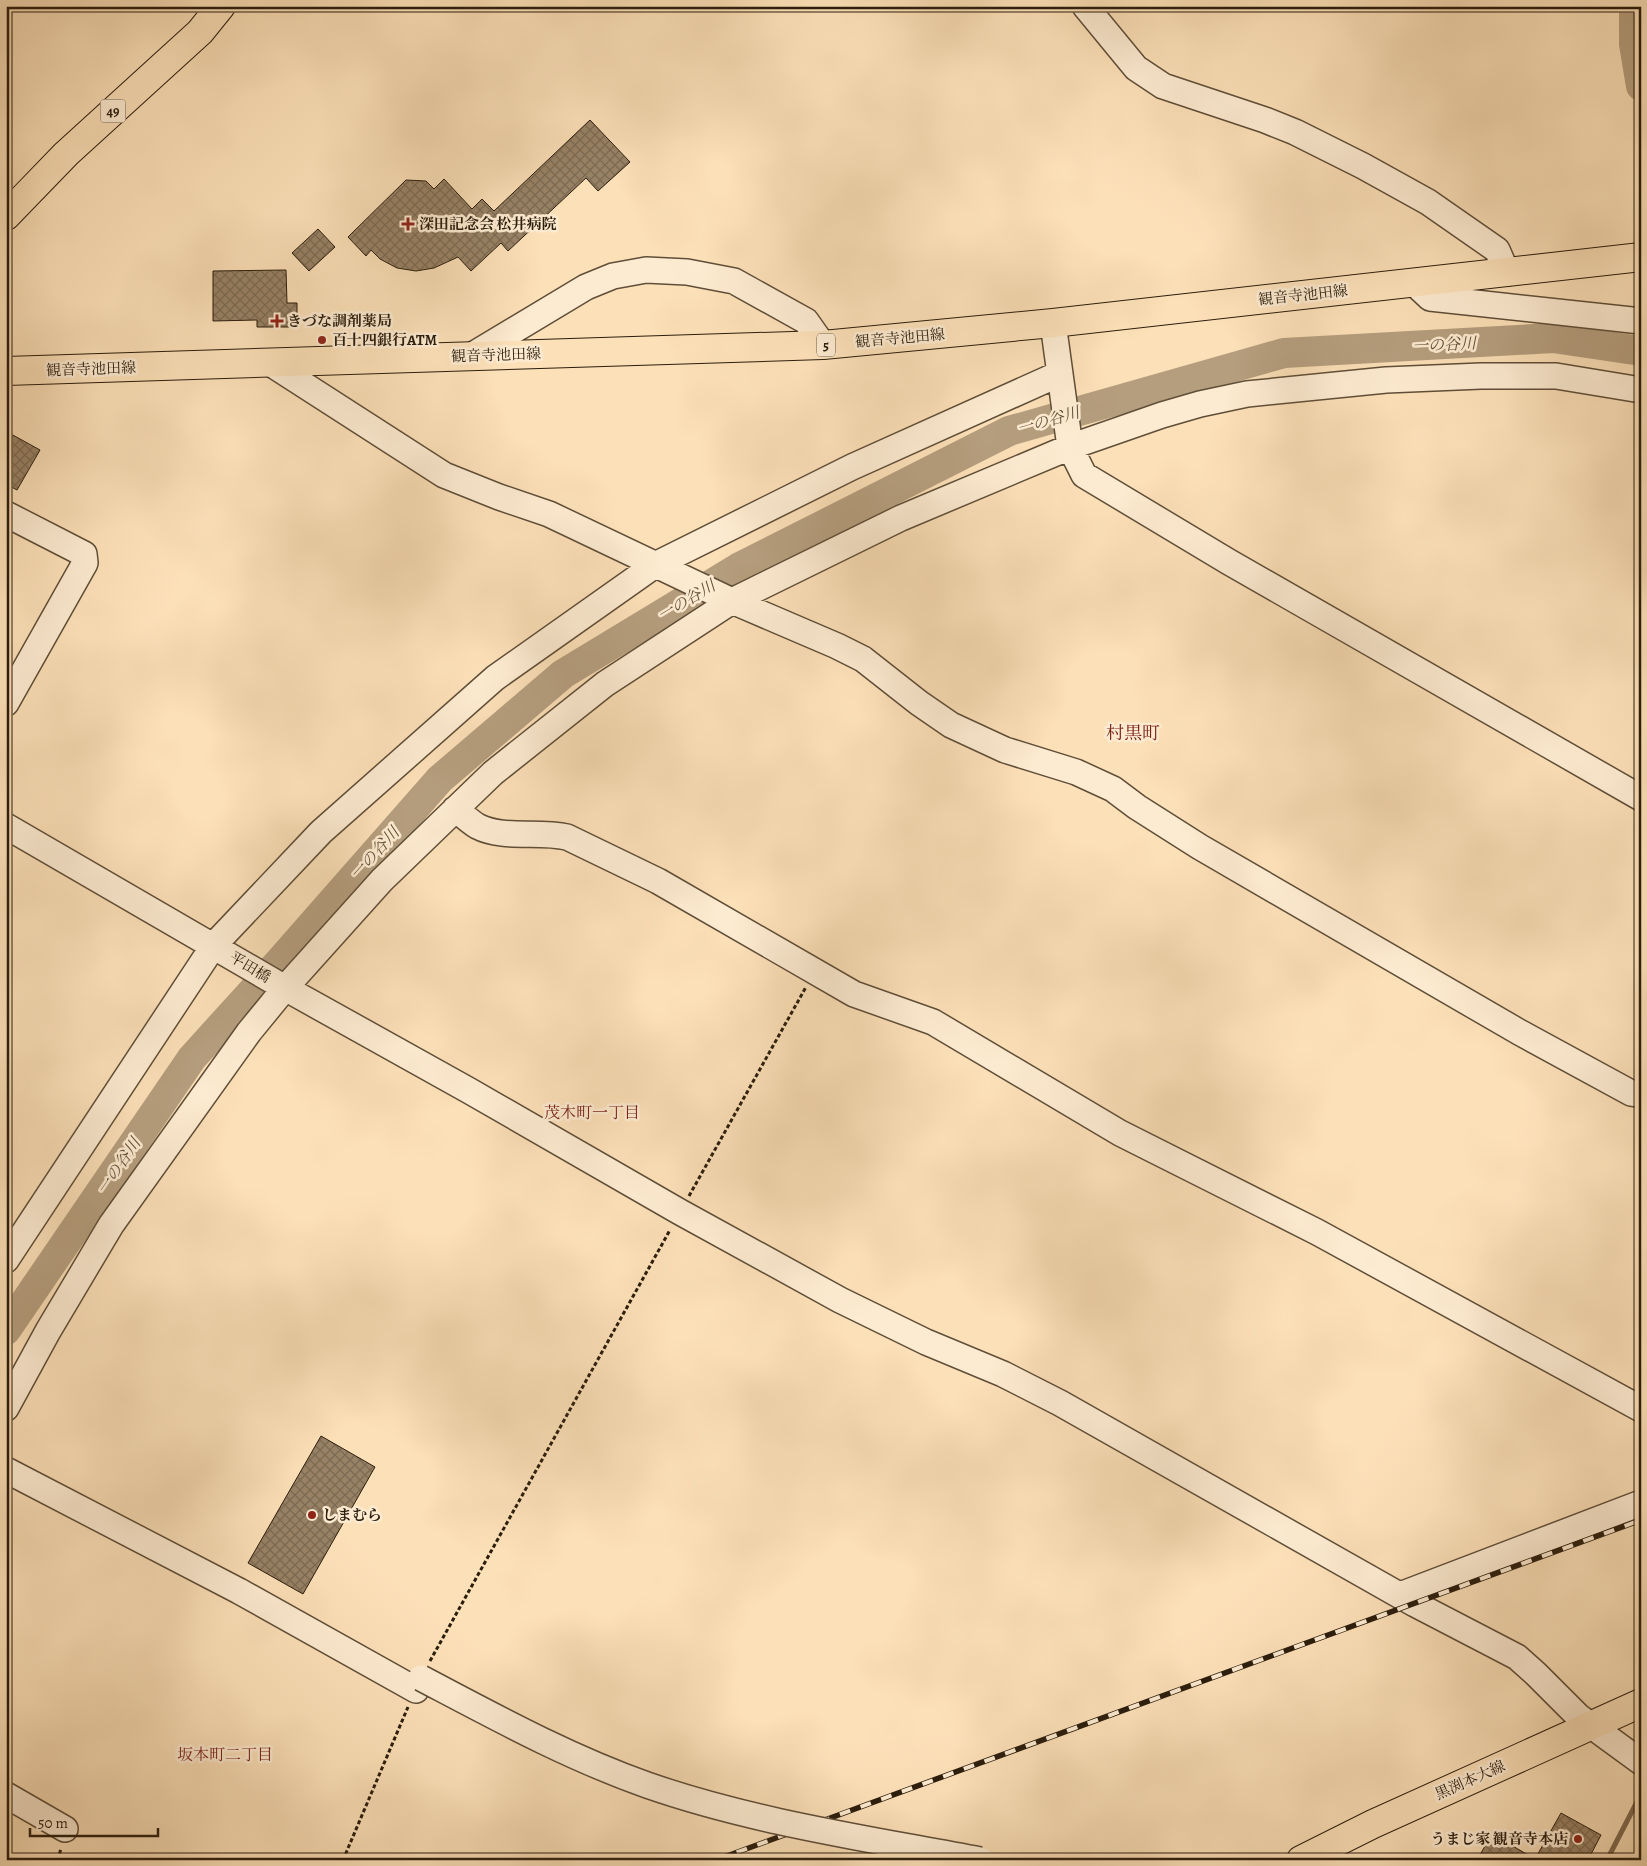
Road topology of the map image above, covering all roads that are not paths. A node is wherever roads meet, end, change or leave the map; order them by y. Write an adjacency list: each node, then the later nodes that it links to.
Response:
1 (221, 6): 3 (main road, 49)
2 (1085, 6): 5 (street)
3 (6, 216)
4 (1641, 257): 5 (main road, 観音寺池田線 / 5)
5 (1507, 273): 6 (main road, 観音寺池田線 / 5)
6 (1414, 283): 7 (street); 8 (main road, 観音寺池田線 / 5)
7 (1641, 321)
8 (1053, 322): 9 (main road, 観音寺池田線 / 5); 13 (street)
9 (823, 345): 10 (main road, 観音寺池田線 / 5); 10 (street)
10 (470, 356): 11 (main road, 観音寺池田線 / 5)
11 (270, 362): 12 (main road, 観音寺池田線 / 5); 17 (street)
12 (6, 372)
13 (1059, 374): 15 (street); 17 (street)
14 (1641, 390): 15 (street)
15 (1070, 447): 18 (street); 20 (street)
16 (6, 514): 19 (street)
17 (655, 564): 18 (street); 23 (street)
18 (732, 601): 21 (street); 25 (street)
19 (6, 703)
20 (1641, 798)
21 (455, 809): 24 (street); 28 (street)
22 (6, 826): 23 (street, 平田橋)
23 (214, 945): 24 (street, 平田橋); 26 (street)
24 (285, 988): 27 (street); 31 (street, 平田橋)
25 (1639, 1094)
26 (6, 1260)
27 (6, 1408)
28 (1641, 1409)
29 (6, 1470): 32 (street)
30 (1641, 1503): 31 (street)
31 (1400, 1595): 34 (street, 平田橋)
32 (418, 1685): 37 (street, bridge); 39 (street)
33 (1641, 1703): 34 (main road, 黒渕本大線)
34 (1590, 1726): 35 (street, 平田橋); 42 (main road, 黒渕本大線)
35 (1641, 1762)
36 (6, 1795): 38 (street)
37 (753, 1815): 40 (street, bridge); 41 (street, bridge)
38 (65, 1829)
39 (901, 1860)
40 (948, 1860)
41 (980, 1860)
42 (1301, 1860)

